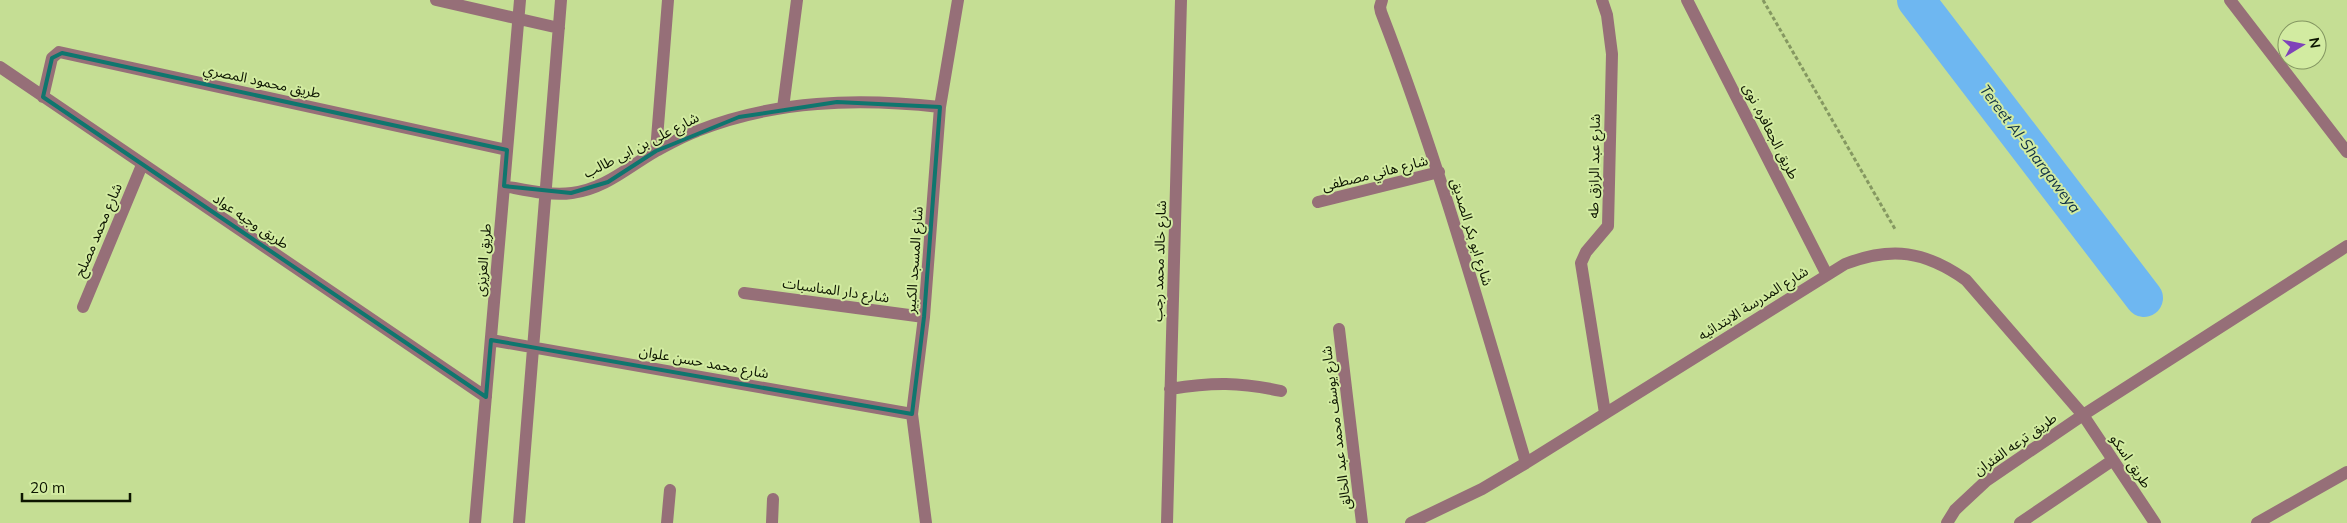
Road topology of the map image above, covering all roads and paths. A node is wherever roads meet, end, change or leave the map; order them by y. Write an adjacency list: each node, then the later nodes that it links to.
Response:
1 (436, 0): 13 (street)
2 (520, 0): 13 (street, طريق العزيزى)
3 (562, 0): 14 (street)
4 (668, 0): 20 (street)
5 (796, 0): 18 (street)
6 (958, 0): 17 (street, شارع المسجد الكبير)
7 (1182, 0): 36 (street, شارع خالد محمد رجب)
8 (1602, 0): 39 (street, شارع عبد الرازق طه)
9 (1687, 0): 29 (street, طريق الجعافره, نوى)
10 (1763, 0): 28 (path)
11 (2230, 0): 21 (street)
12 (1381, 6): 23 (street, شارع ابو بكر الصديق)
13 (519, 18): 14 (street); 19 (street, طريق العزيزى)
14 (559, 28): 25 (street)
15 (0, 68): 16 (street, طريق وجيه عواد)
16 (43, 96): 19 (street, طريق محمود المصري); 22 (street, طريق وجيه عواد)
17 (940, 107): 18 (street, شارع على بن ابى طالب); 32 (street, شارع المسجد الكبير)
18 (783, 108): 20 (street, شارع على بن ابى طالب)
19 (507, 150): 24 (street, طريق العزيزى)
20 (656, 151): 25 (street, شارع على بن ابى طالب)
21 (2347, 152)
22 (142, 165): 31 (street, شارع محمد مصلح); 38 (street, طريق وجيه عواد)
23 (1438, 172): 26 (street, شارع هاني مصطفى); 43 (street, شارع ابو بكر الصديق)
24 (504, 186): 25 (street, شارع على بن ابى طالب); 34 (street, طريق العزيزى)
25 (546, 193): 35 (street)
26 (1318, 202)
27 (2347, 246): 41 (street, طريق ترعه الفئران)
28 (1909, 254): 29 (street, شارع المدرسة الابتدائيه); 41 (street, شارع المدرسة الابتدائيه)
29 (1827, 275): 39 (street, شارع المدرسة الابتدائيه)
30 (744, 293): 32 (street, شارع دار المناسبات)
31 (83, 307)
32 (924, 317): 40 (street, شارع المسجد الكبير)
33 (1339, 329): 53 (street, شارع يوسف محمد عبد الخالق)
34 (491, 340): 35 (street, شارع محمد حسن علوان); 38 (street, طريق العزيزى)
35 (534, 347): 40 (street, شارع محمد حسن علوان); 48 (street)
36 (1170, 388): 37 (street); 52 (street, شارع خالد محمد رجب)
37 (1281, 391)
38 (486, 397): 47 (street, طريق العزيزى)
39 (1605, 413): 43 (street, شارع المدرسة الابتدائيه)
40 (912, 414): 51 (street, شارع المسجد الكبير)
41 (2083, 415): 42 (street, طريق اسكو); 55 (street, طريق ترعه الفئران)
42 (2113, 460): 56 (street); 57 (street, طريق اسكو)
43 (1526, 463): 54 (street, شارع المدرسة الابتدائيه)
44 (2347, 472): 58 (street)
45 (670, 490): 49 (street)
46 (773, 499): 50 (street)
47 (475, 523)
48 (519, 523)
49 (667, 523)
50 (772, 523)
51 (926, 523)
52 (1167, 523)
53 (1362, 523)
54 (1411, 523)
55 (1947, 523)
56 (2020, 523)
57 (2155, 523)
58 (2257, 523)

